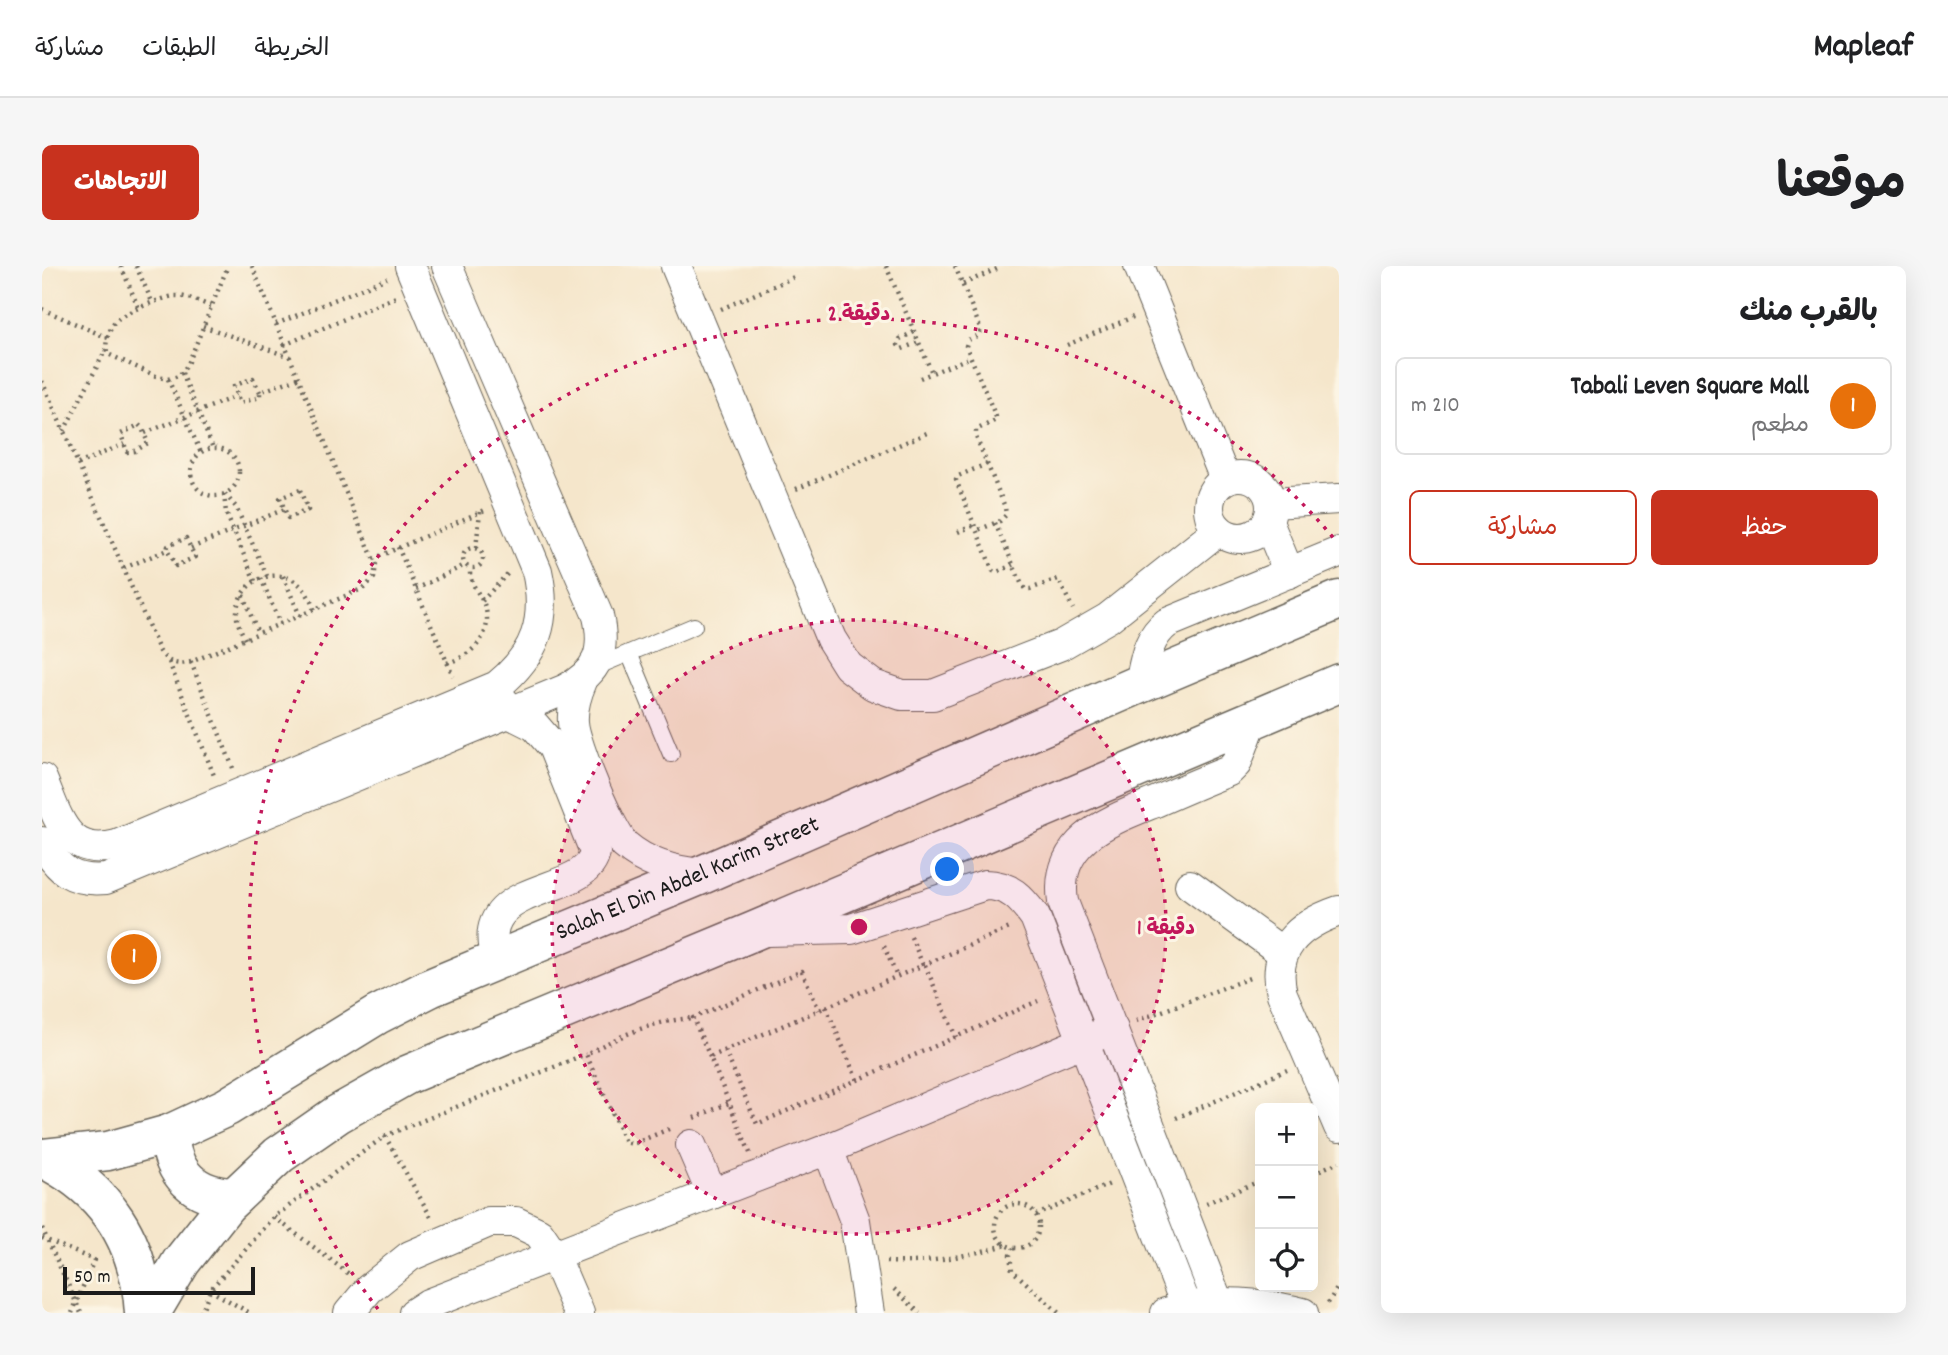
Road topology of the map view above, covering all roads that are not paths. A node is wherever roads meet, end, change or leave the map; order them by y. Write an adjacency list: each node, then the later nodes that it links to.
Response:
1 (447, 266): 15 (street)
2 (676, 266): 8 (street)
3 (1139, 266): 5 (street)
4 (418, 273): 18 (street)
5 (1225, 479): 7 (street); 8 (street)
6 (1339, 499): 7 (street)
7 (1270, 513): 8 (street); 10 (street)
8 (1228, 534): 11 (street)
9 (1339, 552): 10 (street)
10 (1289, 573): 11 (street)
11 (1257, 586): 17 (street)
12 (1339, 600): 17 (main road, Salah El Din Abdel Karim Street)
13 (694, 625): 14 (lane)
14 (629, 653): 15 (lane); 20 (lane)
15 (587, 674): 18 (street); 23 (street)
16 (1339, 683): 19 (main road)
17 (1140, 684): 25 (main road, Salah El Din Abdel Karim Street)
18 (503, 699): 21 (street); 22 (street); 24 (street)
19 (1253, 719): 28 (main road); 31 (street)
20 (671, 754)
21 (42, 779)
22 (42, 842)
23 (626, 845): 24 (street); 25 (street)
24 (594, 859): 30 (street)
25 (704, 874): 30 (main road, Salah El Din Abdel Karim Street)
26 (1190, 885): 29 (street)
27 (1339, 911): 29 (street)
28 (754, 931): 32 (street); 39 (main road)
29 (1281, 960): 33 (street)
30 (497, 961): 35 (main road, Salah El Din Abdel Karim Street)
31 (1112, 1029): 32 (street); 41 (street)
32 (1084, 1042): 36 (street); 42 (street)
33 (1339, 1127)
34 (681, 1132): 38 (street)
35 (169, 1134): 37 (main road, Salah El Din Abdel Karim Street); 39 (main road)
36 (828, 1149): 38 (street); 48 (street)
37 (43, 1158): 43 (main road)
38 (712, 1194): 40 (street)
39 (234, 1197): 44 (main road)
40 (554, 1255): 45 (street); 46 (street); 47 (street)
41 (1221, 1307): 42 (street); 49 (street)
42 (1181, 1311)
43 (144, 1313)
44 (151, 1313)
45 (349, 1313)
46 (414, 1313)
47 (579, 1313)
48 (869, 1313)
49 (1303, 1313)

